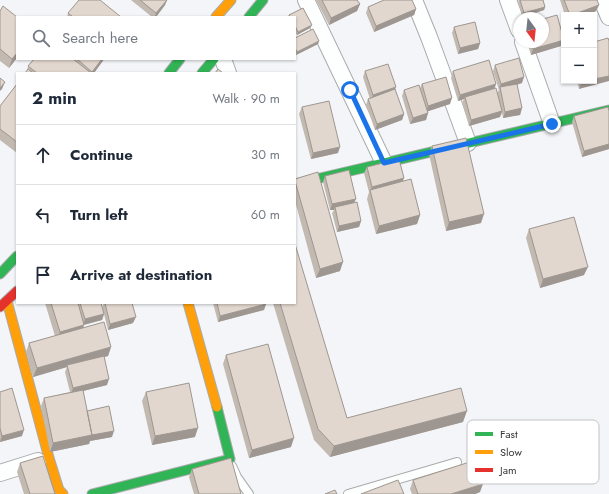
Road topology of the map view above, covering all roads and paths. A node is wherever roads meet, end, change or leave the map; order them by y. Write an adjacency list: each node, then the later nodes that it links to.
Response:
1 (230, 0): 8 (street)
2 (263, 0): 9 (street)
3 (306, 0): 21 (street)
4 (414, 0): 20 (street)
5 (508, 0): 7 (street)
6 (602, 0): 10 (street)
7 (513, 14)
8 (217, 16)
9 (249, 16)
10 (609, 17)
11 (525, 48): 19 (street)
12 (179, 60): 15 (street)
13 (213, 60): 16 (street)
14 (223, 60): 17 (street)
15 (170, 72)
16 (203, 72)
17 (228, 72)
18 (609, 110): 19 (street)
19 (552, 124): 20 (street)
20 (468, 143): 21 (street)
21 (384, 163): 22 (street)
22 (296, 184)
23 (16, 257): 24 (street)
24 (0, 274)
25 (16, 291): 26 (street)
26 (3, 304): 28 (street)
27 (188, 304): 29 (street)
28 (49, 458): 31 (street); 32 (street)
29 (230, 459): 33 (street); 34 (lane)
30 (457, 462): 35 (lane)
31 (0, 473)
32 (63, 494)
33 (92, 494)
34 (249, 494)
35 (348, 494)

